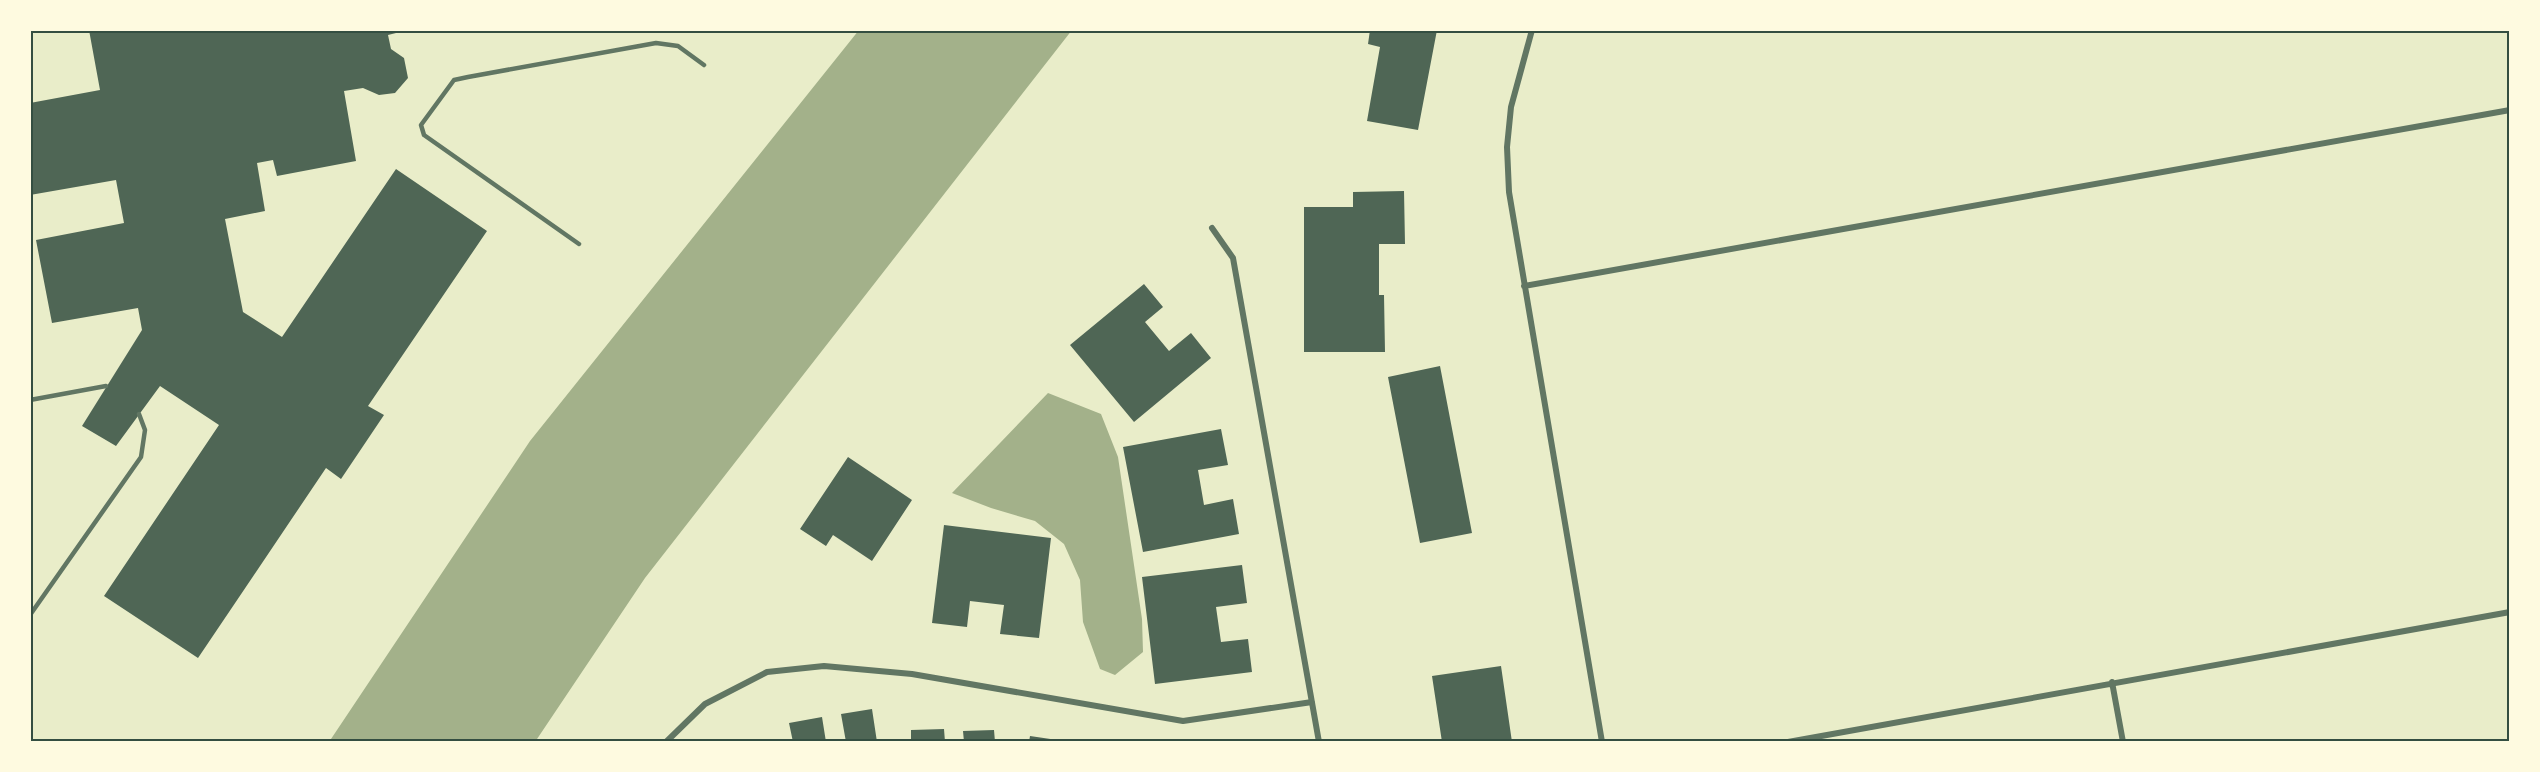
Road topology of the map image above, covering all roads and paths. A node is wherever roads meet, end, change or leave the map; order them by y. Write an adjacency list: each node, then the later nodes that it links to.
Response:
1 (1532, 30): 6 (street)
2 (704, 65): 5 (lane)
3 (2510, 110): 6 (street)
4 (1212, 228): 13 (street)
5 (579, 244)
6 (1524, 286): 16 (street)
7 (106, 386): 8 (lane)
8 (30, 400)
9 (139, 414): 11 (lane)
10 (2510, 612): 12 (street)
11 (30, 615)
12 (2112, 682): 17 (street); 18 (street)
13 (1312, 702): 14 (street); 15 (street)
14 (666, 742)
15 (1319, 742)
16 (1602, 742)
17 (1788, 742)
18 (2123, 742)

